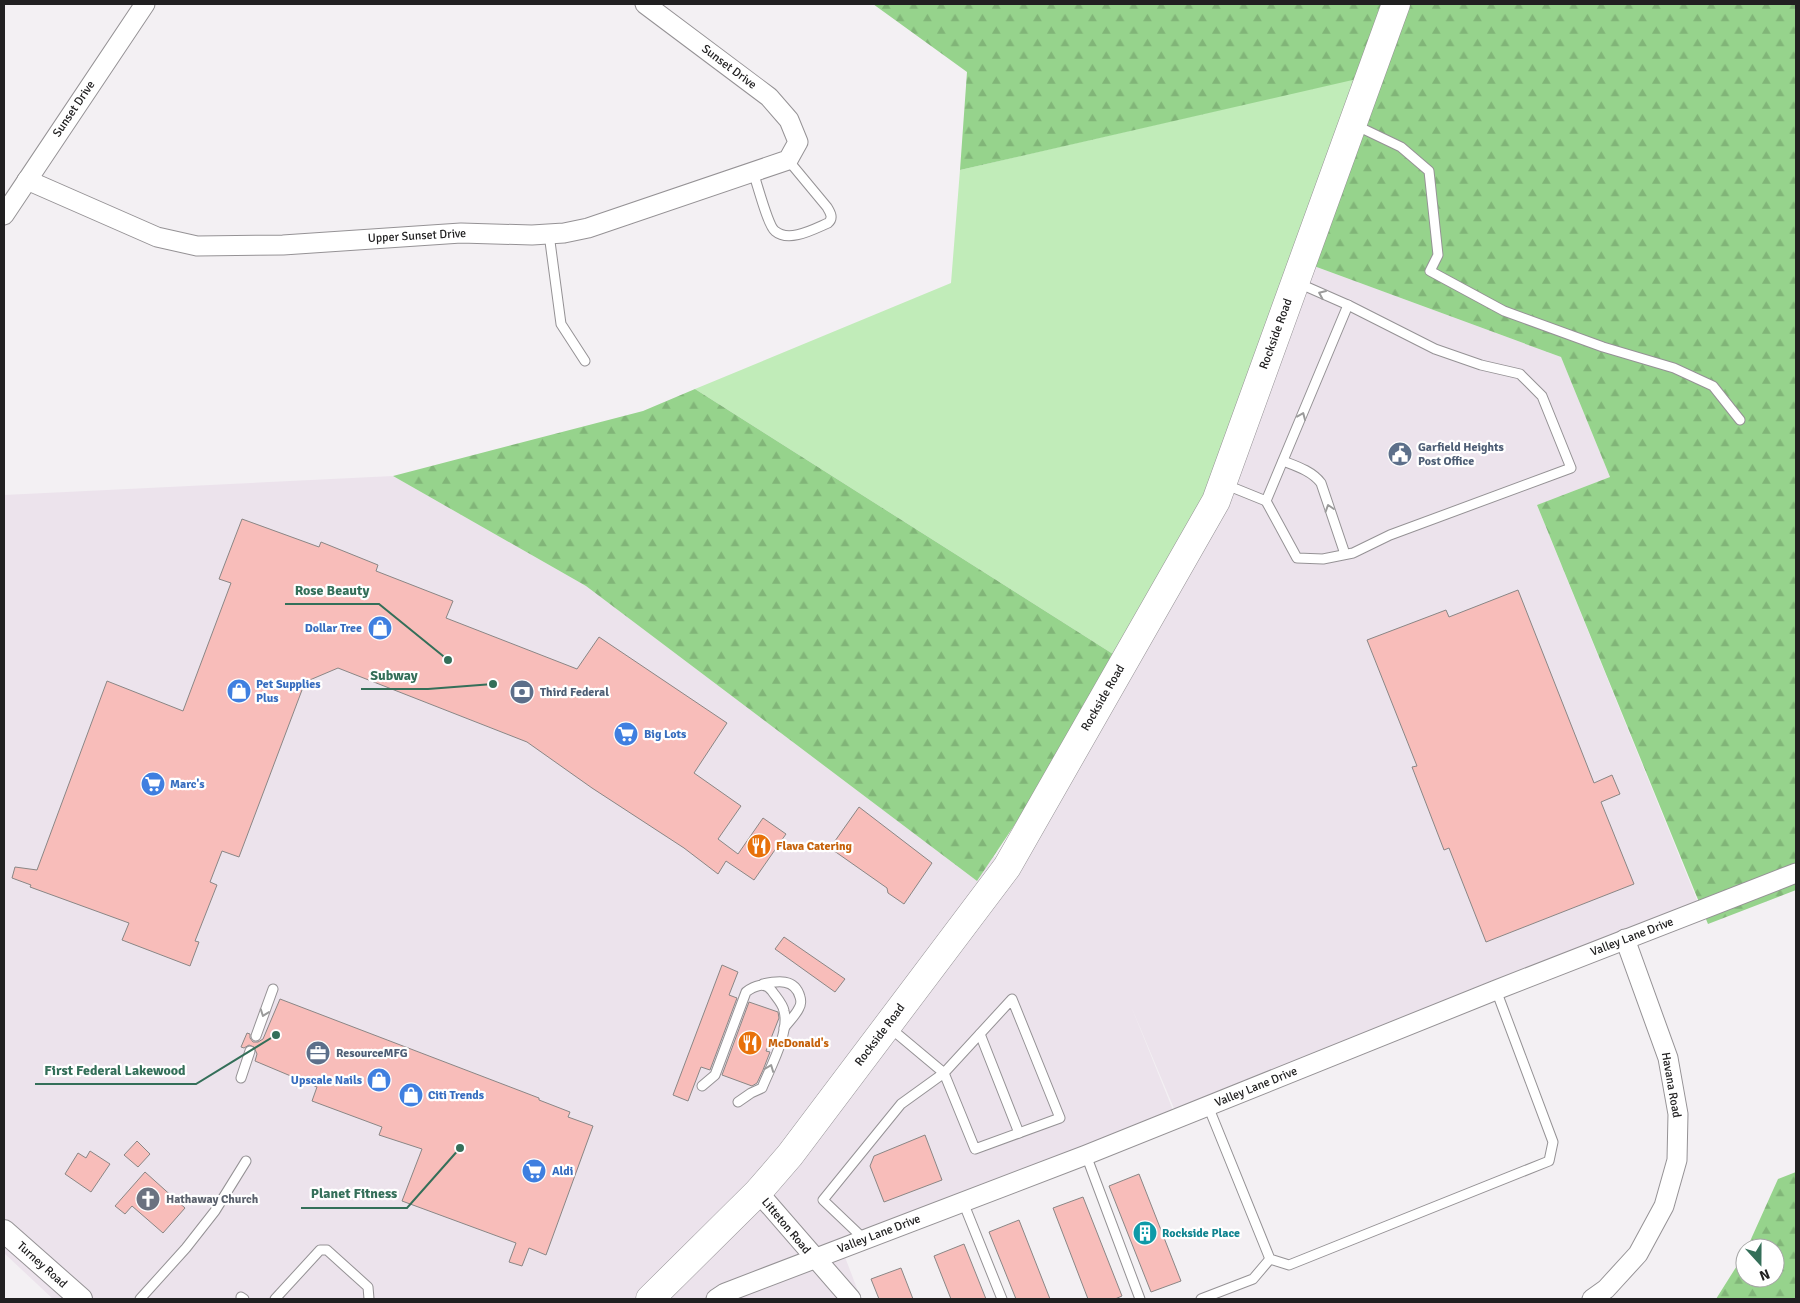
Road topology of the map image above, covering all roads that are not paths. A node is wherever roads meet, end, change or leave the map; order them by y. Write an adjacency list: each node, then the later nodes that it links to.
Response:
1 (144, 4): 7 (street, Sunset Drive)
2 (645, 4): 5 (street, Sunset Drive)
3 (1396, 4): 4 (main road, Rockside Road)
4 (1352, 123): 10 (main road, Rockside Road); 13 (lane)
5 (788, 160): 6 (street, Upper Sunset Drive); 6 (lane)
6 (753, 172): 9 (street, Upper Sunset Drive)
7 (27, 180): 8 (street, Sunset Drive); 9 (street, Upper Sunset Drive)
8 (4, 215)
9 (549, 234): 12 (lane)
10 (1295, 282): 11 (lane, one-way to 10); 15 (main road, Rockside Road)
11 (1348, 305): 14 (lane, one-way to 11); 17 (lane)
12 (585, 362)
13 (1740, 420)
14 (1283, 461): 16 (lane); 17 (lane, one-way to 14)
15 (1222, 484): 16 (lane); 23 (main road, Rockside Road)
16 (1266, 500): 17 (lane)
17 (1345, 554)
18 (1796, 873): 19 (street, Valley Lane Drive)
19 (1625, 939): 22 (street, Valley Lane Drive); 52 (street, Havana Road)
20 (762, 985): 24 (lane); 24 (lane); 30 (lane)
21 (273, 989): 26 (lane, one-way to 26)
22 (1496, 990): 32 (street, Valley Lane Drive); 41 (lane)
23 (887, 1026): 28 (lane); 36 (main road, Rockside Road)
24 (784, 1028): 31 (lane, one-way to 24)
25 (980, 1034): 28 (lane); 33 (lane); 33 (lane)
26 (256, 1036)
27 (250, 1051): 29 (lane)
28 (944, 1073): 33 (lane); 39 (lane)
29 (241, 1078)
30 (702, 1086)
31 (738, 1102)
32 (1208, 1106): 34 (street, Valley Lane Drive); 41 (lane)
33 (1019, 1133)
34 (1086, 1155): 37 (street, Valley Lane Drive); 50 (lane)
35 (246, 1161): 43 (lane)
36 (758, 1192): 40 (street, Litteton Road); 46 (main road, Rockside Road)
37 (963, 1202): 39 (street, Valley Lane Drive); 49 (lane)
38 (4, 1230): 42 (street, Turney Road)
39 (865, 1240): 40 (street, Valley Lane Drive)
40 (814, 1259): 47 (street, Valley Lane Drive); 48 (street, Litteton Road)
41 (1270, 1259): 51 (lane)
42 (81, 1299)
43 (140, 1299)
44 (274, 1299): 45 (lane)
45 (369, 1299)
46 (650, 1299)
47 (716, 1299)
48 (851, 1299)
49 (1002, 1299)
50 (1140, 1299)
51 (1200, 1299)
52 (1592, 1299)

